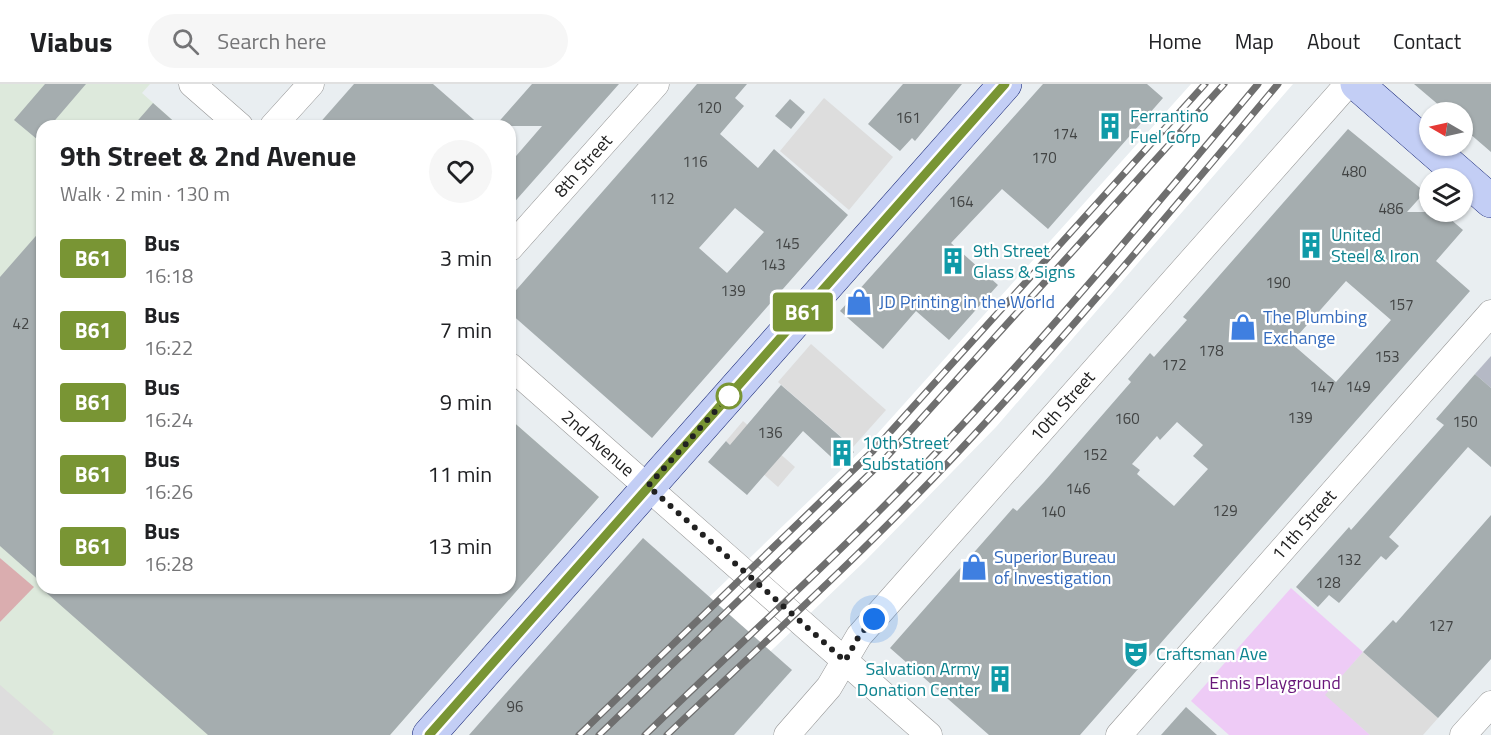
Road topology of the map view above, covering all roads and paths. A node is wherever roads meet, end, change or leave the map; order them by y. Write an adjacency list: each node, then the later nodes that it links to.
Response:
1 (192, 84): 7 (street)
2 (310, 84): 8 (street)
3 (656, 84): 10 (street, 8th Street)
4 (1005, 84): 13 (main road)
5 (1348, 84): 14 (street, 10th Street)
6 (1357, 84): 9 (main road)
7 (233, 120)
8 (278, 120)
9 (1491, 201)
10 (516, 241)
11 (1491, 313): 19 (street, 11th Street)
12 (516, 371): 13 (street, 2nd Avenue)
13 (648, 486): 14 (street, 2nd Avenue); 16 (main road)
14 (845, 661): 17 (street, 10th Street); 18 (street, 2nd Avenue)
15 (1491, 704): 20 (street)
16 (429, 735)
17 (787, 735)
18 (929, 735)
19 (1119, 735)
20 (1463, 735)

